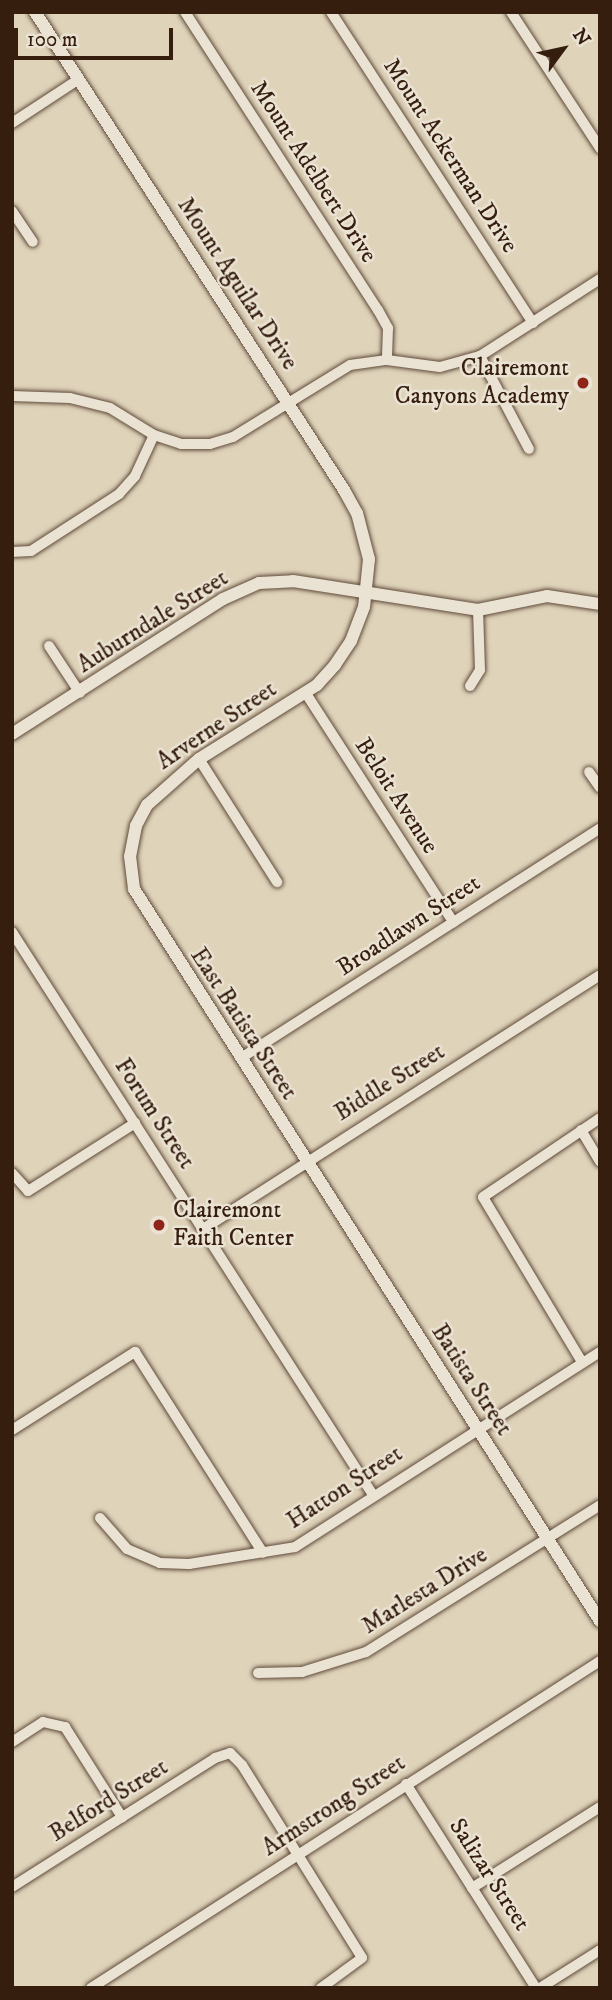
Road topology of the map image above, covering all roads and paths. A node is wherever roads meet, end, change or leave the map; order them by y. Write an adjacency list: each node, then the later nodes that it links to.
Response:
1 (35, 12): 5 (street, Mount Aguilar Drive)
2 (185, 12): 13 (street, Mount Adelbert Drive)
3 (331, 12): 11 (street, Mount Ackerman Drive)
4 (511, 12): 7 (street)
5 (79, 79): 6 (street); 15 (street, Mount Aguilar Drive)
6 (12, 123)
7 (600, 148)
8 (12, 211): 9 (street)
9 (33, 242)
10 (600, 279): 11 (street)
11 (533, 323): 12 (street)
12 (480, 356): 13 (street); 17 (street)
13 (387, 360): 15 (street)
14 (12, 396): 16 (street)
15 (289, 403): 16 (street); 19 (street, Mount Aguilar Drive)
16 (154, 435): 18 (street)
17 (529, 449)
18 (12, 552)
19 (368, 592): 21 (street, Auburndale Street); 24 (street, Arverne Street); 25 (street, Auburndale Street)
20 (600, 604): 21 (street)
21 (478, 610): 23 (street)
22 (49, 646): 25 (street)
23 (470, 686)
24 (305, 692): 27 (street, Arverne Street); 33 (street, Beloit Avenue)
25 (80, 693): 26 (street, Auburndale Street)
26 (12, 734)
27 (199, 759): 31 (street); 32 (street, Arverne Street)
28 (589, 772): 29 (street)
29 (600, 788)
30 (600, 828): 33 (street, Broadlawn Street)
31 (277, 882)
32 (143, 909): 36 (street, East Batista Street)
33 (453, 922): 36 (street, Broadlawn Street)
34 (12, 932): 38 (street, Forum Street)
35 (600, 975): 40 (street, Biddle Street)
36 (241, 1058): 40 (street, East Batista Street)
37 (600, 1118): 39 (street)
38 (135, 1123): 42 (street); 43 (street, Forum Street)
39 (581, 1130): 41 (street); 45 (street)
40 (307, 1161): 43 (street, Biddle Street); 46 (street, Batista Street)
41 (600, 1162)
42 (12, 1173)
43 (203, 1229): 48 (street, Forum Street)
44 (600, 1352): 45 (street, Hatton Street)
45 (582, 1362): 46 (street, Hatton Street)
46 (478, 1429): 48 (street, Hatton Street); 51 (street, Batista Street)
47 (12, 1430): 52 (street)
48 (373, 1495): 52 (street, Hatton Street)
49 (600, 1505): 51 (street, Marlesta Drive)
50 (100, 1518): 52 (street, Hatton Street)
51 (548, 1538): 53 (street, Batista Street); 55 (street, Marlesta Drive)
52 (263, 1553)
53 (600, 1621)
54 (600, 1661): 57 (street, Armstrong Street)
55 (258, 1673)
56 (12, 1742): 59 (street)
57 (406, 1784): 60 (street, Armstrong Street); 62 (street, Salizar Street)
58 (600, 1807): 62 (street)
59 (122, 1817): 60 (street, Belford Street); 61 (street, Belford Street)
60 (298, 1854): 64 (street, Armstrong Street); 65 (street)
61 (12, 1887)
62 (472, 1888): 66 (street, Salizar Street)
63 (600, 1950): 66 (street)
64 (92, 1988)
65 (321, 1988)
66 (538, 1988)

